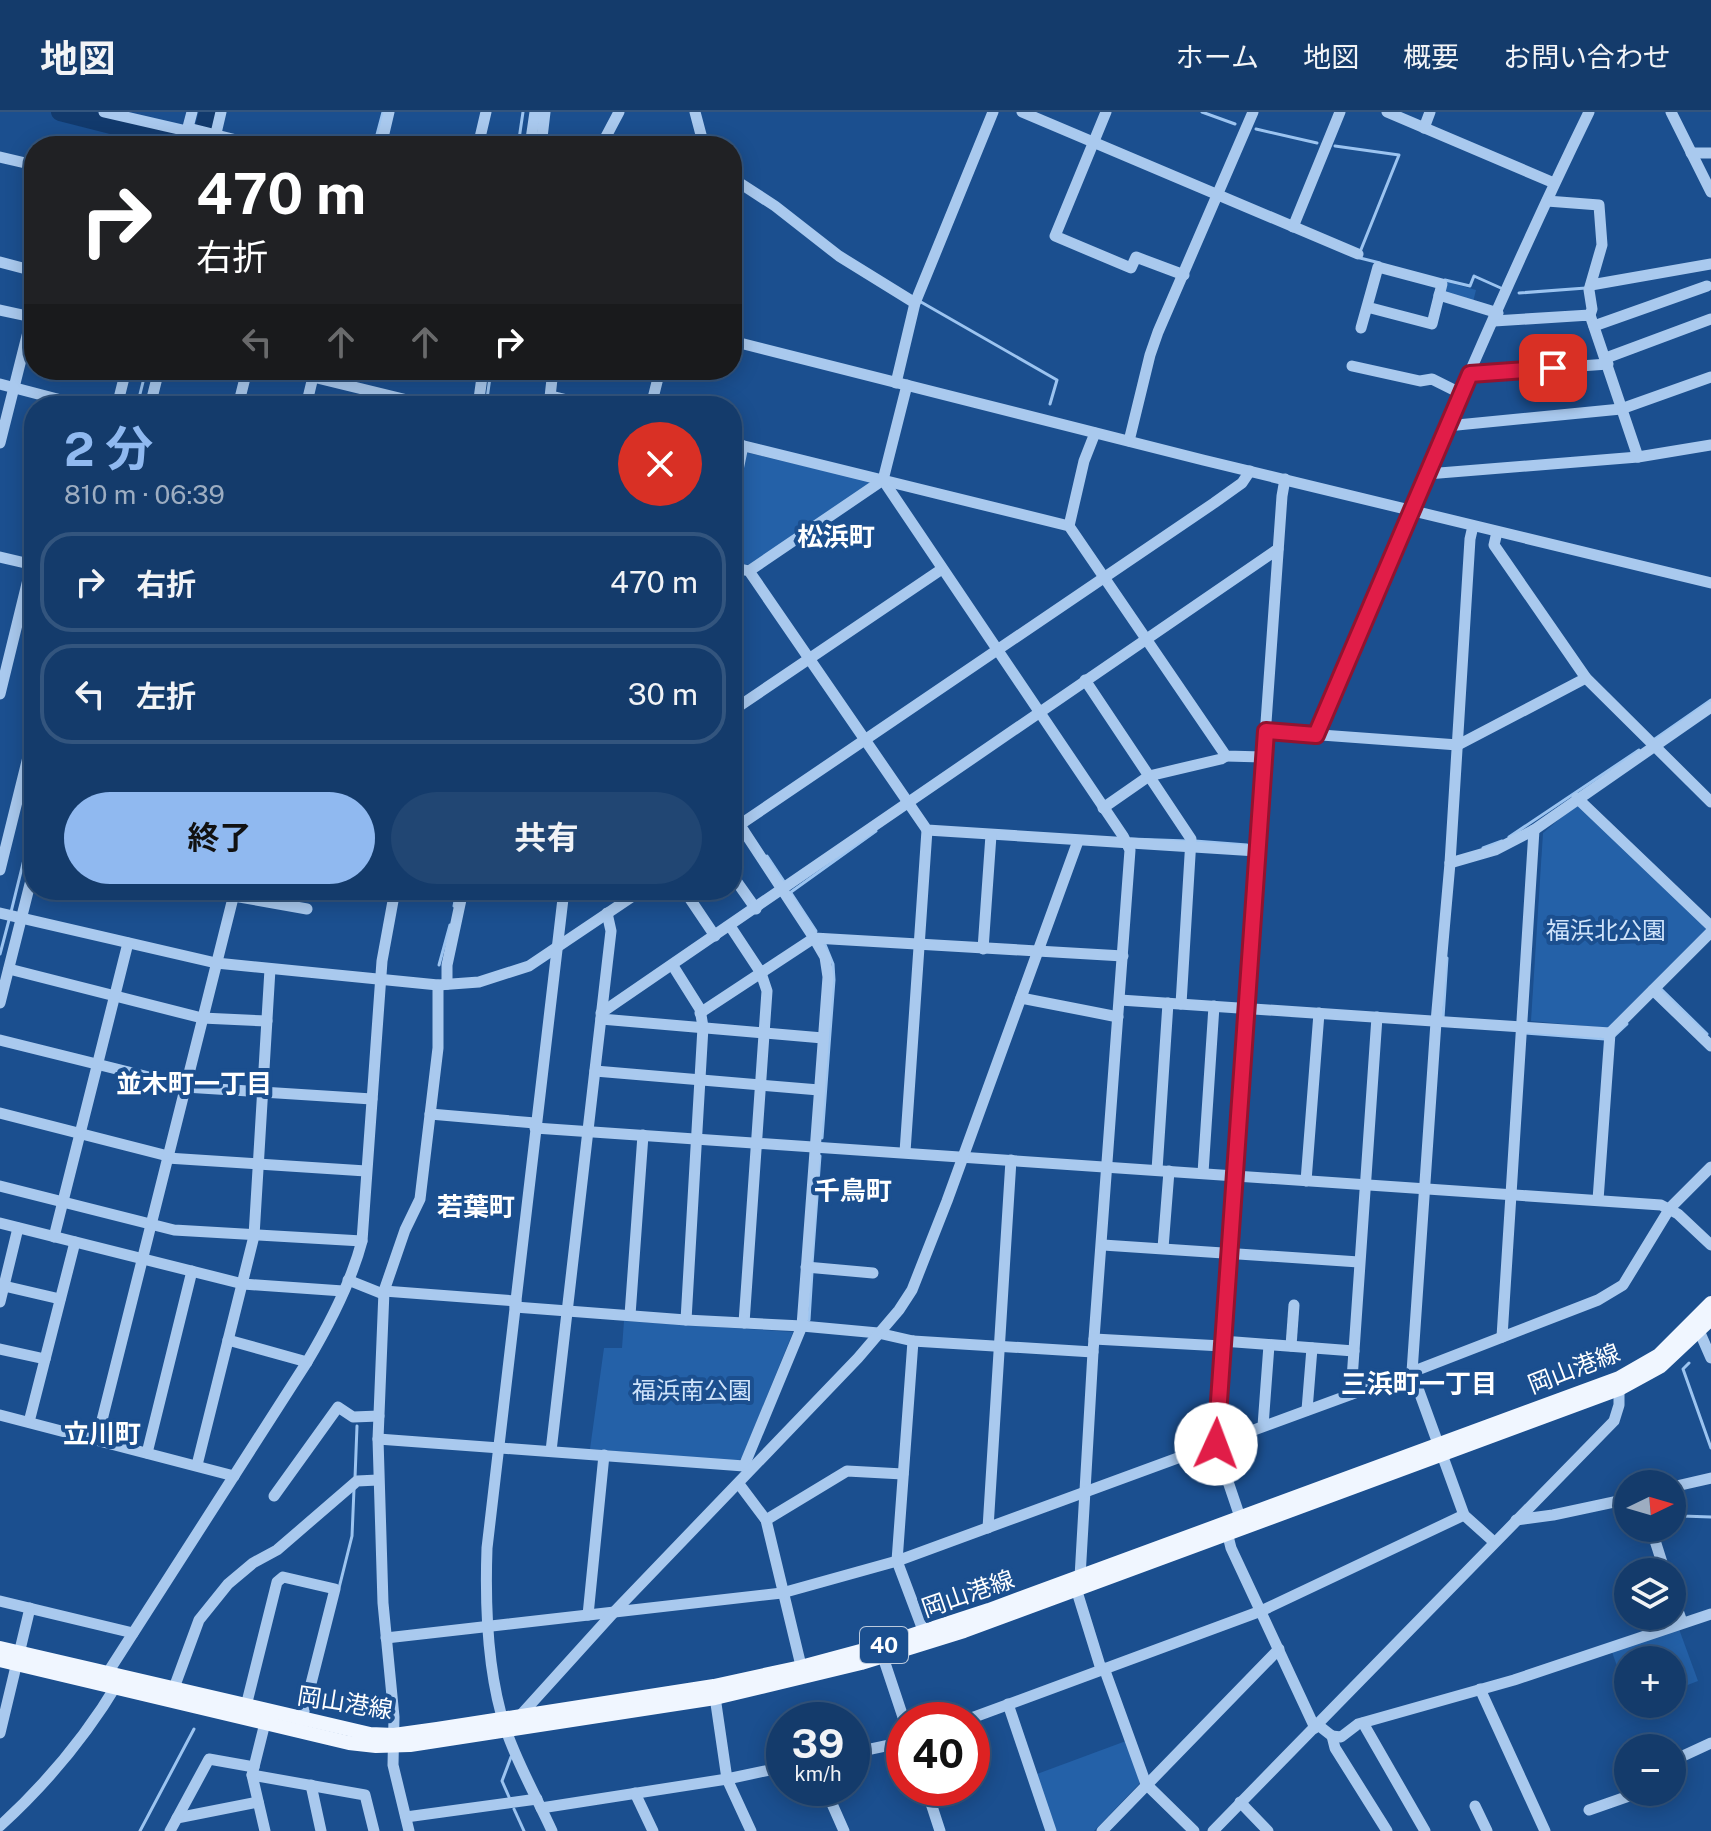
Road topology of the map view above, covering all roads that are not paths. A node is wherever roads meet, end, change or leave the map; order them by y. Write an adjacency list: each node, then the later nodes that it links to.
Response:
1 (104, 112): 20 (street)
2 (192, 112): 20 (street)
3 (221, 112): 23 (street)
4 (389, 112): 24 (street)
5 (486, 112): 25 (street)
6 (535, 112): 26 (street)
7 (545, 112): 27 (street)
8 (619, 112): 28 (street)
9 (695, 112): 29 (street)
10 (993, 112): 49 (street)
11 (1022, 112): 30 (street)
12 (1106, 112): 30 (street)
13 (1253, 112): 38 (street)
14 (1340, 112): 40 (street)
15 (1387, 112): 19 (street)
16 (1430, 112): 19 (street)
17 (1589, 112): 35 (street)
18 (1671, 112): 31 (street)
19 (1424, 128): 35 (street)
20 (190, 130): 21 (street); 22 (street)
21 (187, 136)
22 (204, 136)
23 (214, 136)
24 (383, 136)
25 (480, 136)
26 (531, 136)
27 (542, 136)
28 (606, 136)
29 (701, 136)
30 (1093, 143): 38 (street); 45 (street)
31 (1691, 153): 32 (street); 37 (street)
32 (1711, 153)
33 (0, 157): 34 (street)
34 (24, 163)
35 (1554, 183): 39 (street)
36 (742, 185): 49 (street)
37 (1711, 192)
38 (1218, 196): 40 (street); 45 (street)
39 (1547, 201): 46 (street); 53 (street)
40 (1293, 227): 41 (street)
41 (1358, 254)
42 (0, 262): 44 (street)
43 (1711, 264): 46 (street)
44 (24, 268)
45 (1184, 275): 73 (street)
46 (1591, 285): 55 (street)
47 (1707, 286): 55 (street)
48 (1439, 295): 50 (street); 50 (street); 53 (street)
49 (915, 303): 65 (street)
50 (1367, 307): 56 (street)
51 (0, 310): 52 (street)
52 (24, 312)
53 (1496, 317): 55 (street); 61 (street)
54 (1711, 319): 59 (street)
55 (1592, 321): 59 (street)
56 (1361, 328)
57 (742, 344): 65 (street)
58 (24, 348): 66 (street)
59 (1607, 361): 61 (street); 70 (street)
60 (1352, 366): 67 (street)
61 (1470, 374): 67 (street)
62 (1711, 377): 70 (street)
63 (336, 380): 69 (street)
64 (0, 384): 66 (street)
65 (902, 384): 72 (street); 81 (street)
66 (14, 387): 68 (street); 74 (street)
67 (1462, 394): 71 (street)
68 (44, 396)
69 (395, 396)
70 (1621, 409): 71 (street); 77 (street)
71 (1447, 426): 79 (street)
72 (1095, 433): 73 (street); 83 (street)
73 (1129, 441): 78 (street)
74 (0, 443)
75 (742, 445): 81 (street)
76 (1711, 445): 77 (street)
77 (1638, 457): 79 (street)
78 (1250, 471): 80 (street); 92 (street)
79 (1427, 474): 82 (street)
80 (1285, 479): 82 (street); 86 (street)
81 (883, 480): 83 (street); 90 (street); 91 (street)
82 (1411, 510): 84 (street); 105 (street)
83 (1069, 526): 92 (street)
84 (1473, 526): 85 (street); 108 (street)
85 (1497, 532): 93 (street); 98 (street)
86 (1278, 549): 95 (street); 104 (street)
87 (0, 557): 88 (street)
88 (24, 561)
89 (742, 569): 91 (street)
90 (942, 569): 96 (street); 97 (street)
91 (749, 571): 97 (street)
92 (1104, 578): 95 (street); 96 (street)
93 (1711, 583)
94 (24, 597): 100 (street)
95 (1146, 638): 99 (street); 109 (street)
96 (998, 649): 103 (street); 106 (street)
97 (809, 659): 101 (street); 106 (street)
98 (1586, 678): 107 (street); 108 (street)
99 (1085, 680): 103 (street); 112 (street)
100 (1, 687)
101 (742, 704)
102 (1711, 707): 107 (street)
103 (1039, 711): 115 (street); 116 (street)
104 (1266, 731): 105 (street); 110 (street)
105 (1316, 735): 108 (street)
106 (863, 739): 115 (street); 117 (street)
107 (1652, 744): 113 (street); 114 (street)
108 (1458, 745): 127 (street)
109 (1226, 756): 110 (street); 112 (street)
110 (1263, 757): 126 (street)
111 (24, 766): 120 (street)
112 (1149, 776): 116 (street); 125 (street)
113 (1577, 798): 119 (street); 144 (street)
114 (1711, 802)
115 (909, 806): 118 (street); 131 (street)
116 (1103, 808): 123 (street)
117 (742, 823)
118 (927, 830): 121 (street); 149 (street)
119 (1534, 830): 127 (street); 179 (street)
120 (4, 831): 128 (street)
121 (991, 835): 124 (street); 151 (street)
122 (742, 836): 131 (street)
123 (1126, 840): 124 (street); 125 (street); 153 (street)
124 (1078, 841): 152 (street)
125 (1191, 843): 126 (street); 167 (street)
126 (1257, 851): 169 (street)
127 (1452, 862): 177 (street)
128 (0, 870)
129 (24, 888): 142 (street)
130 (742, 889): 140 (street)
131 (781, 891): 140 (street); 147 (street)
132 (232, 900): 154 (street)
133 (266, 900): 139 (street)
134 (393, 900): 159 (street)
135 (461, 900): 160 (street)
136 (563, 900): 150 (street)
137 (627, 900): 141 (street)
138 (691, 900): 146 (street)
139 (307, 909)
140 (756, 909): 143 (street)
141 (607, 913): 150 (street); 172 (street)
142 (10, 915): 148 (street); 156 (street)
143 (730, 926): 146 (street); 158 (street)
144 (1711, 926)
145 (1711, 932): 161 (street)
146 (715, 936): 155 (street)
147 (814, 938): 149 (street); 158 (street); 182 (street)
148 (128, 943): 154 (street); 162 (street)
149 (919, 944): 151 (street); 202 (street)
150 (556, 949): 160 (street); 195 (street)
151 (983, 949): 152 (street)
152 (1038, 953): 153 (street); 163 (street)
153 (1123, 956): 164 (street)
154 (216, 963): 157 (street); 175 (street)
155 (673, 966): 170 (street); 172 (street)
156 (9, 969): 162 (street); 165 (street)
157 (270, 969): 159 (street); 176 (street)
158 (761, 973): 170 (street); 180 (street)
159 (381, 980): 160 (street); 192 (street)
160 (443, 984): 194 (street)
161 (1656, 992): 181 (street); 184 (street)
162 (115, 996): 175 (street); 185 (street)
163 (1021, 998): 173 (street); 203 (street)
164 (1120, 1000): 166 (street); 173 (street)
165 (0, 1003)
166 (1168, 1003): 167 (street); 210 (street)
167 (1181, 1004): 168 (street)
168 (1214, 1006): 169 (street); 211 (street)
169 (1245, 1008): 171 (street); 212 (street)
170 (700, 1013): 178 (street)
171 (1319, 1013): 174 (street); 213 (street)
172 (601, 1016): 178 (street); 186 (street)
173 (1118, 1017): 207 (street)
174 (1377, 1017): 177 (street); 214 (street)
175 (202, 1018): 176 (street); 189 (street)
176 (267, 1021): 191 (street)
177 (1440, 1022): 179 (street); 216 (street)
178 (703, 1027): 180 (street); 187 (street)
179 (1522, 1031): 181 (street); 217 (street)
180 (764, 1033): 182 (street); 188 (street)
181 (1609, 1037): 218 (street)
182 (823, 1038): 190 (street)
183 (0, 1040): 185 (street)
184 (1711, 1046)
185 (98, 1064): 189 (street); 197 (street)
186 (595, 1071): 187 (street); 196 (street)
187 (701, 1080): 188 (street); 199 (street)
188 (760, 1085): 190 (street); 200 (street)
189 (185, 1087): 191 (street); 204 (street)
190 (819, 1090): 201 (street)
191 (262, 1093): 192 (street); 206 (street)
192 (372, 1099): 209 (street)
193 (0, 1113): 197 (street)
194 (430, 1114): 195 (street); 240 (street)
195 (535, 1125): 196 (street); 244 (street)
196 (588, 1131): 198 (street); 246 (street)
197 (81, 1133): 204 (street); 219 (street)
198 (643, 1135): 199 (street); 247 (street)
199 (698, 1139): 200 (street); 249 (street)
200 (756, 1142): 201 (street); 250 (street)
201 (814, 1146): 202 (street); 234 (street)
202 (905, 1152): 203 (street)
203 (963, 1156): 205 (street); 253 (street)
204 (167, 1157): 206 (street); 222 (street)
205 (1011, 1160): 207 (street); 261 (street)
206 (258, 1164): 209 (street); 224 (street)
207 (1108, 1167): 210 (street); 228 (street)
208 (1711, 1167): 220 (street)
209 (366, 1171): 226 (street)
210 (1163, 1171): 211 (street); 230 (street)
211 (1203, 1173): 212 (street)
212 (1234, 1176): 213 (street); 231 (street)
213 (1306, 1181): 214 (street)
214 (1365, 1185): 216 (street); 233 (street)
215 (0, 1186): 219 (street)
216 (1425, 1189): 217 (street); 268 (street)
217 (1511, 1195): 218 (street); 254 (street)
218 (1598, 1200): 220 (street)
219 (63, 1202): 222 (street); 225 (street)
220 (1670, 1208): 229 (street); 254 (street)
221 (0, 1223): 223 (street)
222 (151, 1224): 224 (street); 232 (street)
223 (18, 1228): 225 (street); 238 (street)
224 (254, 1236): 226 (street); 237 (street)
225 (54, 1237): 227 (street)
226 (362, 1241): 239 (street)
227 (75, 1242): 232 (street); 241 (street)
228 (1103, 1245): 230 (street); 259 (street)
229 (1711, 1245)
230 (1163, 1248): 231 (street)
231 (1228, 1252): 233 (street); 257 (street)
232 (143, 1259): 235 (street); 277 (street)
233 (1359, 1262): 264 (street)
234 (810, 1267): 236 (street); 251 (street)
235 (192, 1271): 237 (street); 282 (street)
236 (873, 1273)
237 (243, 1284): 239 (street); 255 (street)
238 (4, 1286): 241 (street); 242 (street)
239 (346, 1286): 240 (street); 267 (street)
240 (384, 1292): 244 (street); 273 (street)
241 (60, 1299): 266 (street)
242 (0, 1302)
243 (1711, 1303): 252 (main road, 岡山港線 / 40)
244 (516, 1304): 246 (street); 279 (street)
245 (1294, 1305): 260 (street)
246 (568, 1311): 247 (street); 281 (street)
247 (630, 1315): 249 (street)
248 (1711, 1319): 252 (main road, 岡山港線 / 40)
249 (686, 1320): 250 (street)
250 (744, 1323): 251 (street)
251 (802, 1326): 253 (street); 285 (street)
252 (1702, 1329): 265 (street); 269 (main road, 岡山港線 / 40)
253 (878, 1333): 256 (street); 285 (street)
254 (1502, 1337): 268 (street)
255 (228, 1340): 267 (street); 284 (street)
256 (913, 1341): 261 (street); 286 (street)
257 (1222, 1344): 258 (street); 259 (street); 278 (street)
258 (1269, 1345): 260 (street); 275 (street)
259 (1094, 1346): 261 (street); 292 (street)
260 (1291, 1346): 262 (street)
261 (999, 1347): 299 (street)
262 (1312, 1348): 264 (street); 271 (street)
263 (0, 1349): 266 (street)
264 (1354, 1351): 270 (street)
265 (1711, 1358)
266 (45, 1359): 274 (street)
267 (307, 1362): 287 (street)
268 (1412, 1372): 270 (street); 280 (street)
269 (1619, 1384): 280 (main road, 岡山港線 / 40); 297 (street)
270 (1351, 1394): 271 (street)
271 (1307, 1410): 275 (street)
272 (0, 1415): 274 (street)
273 (379, 1416): 276 (street); 293 (street)
274 (29, 1422): 277 (street)
275 (1263, 1426): 278 (street)
276 (378, 1439): 279 (street); 289 (street)
277 (97, 1440): 282 (street)
278 (1216, 1444): 292 (street); 298 (street)
279 (499, 1447): 281 (street); 311 (street)
280 (1441, 1449): 295 (street); 298 (main road, 岡山港線 / 40)
281 (551, 1451): 283 (street)
282 (147, 1453): 284 (street)
283 (604, 1455): 285 (street); 309 (street)
284 (197, 1465): 287 (street)
285 (747, 1469): 291 (street)
286 (903, 1474): 296 (street); 301 (street)
287 (234, 1476): 313 (street)
288 (1711, 1478): 290 (street)
289 (378, 1480): 314 (street); 327 (street)
290 (1686, 1483)
291 (739, 1484): 296 (street); 306 (street)
292 (1085, 1491): 299 (street); 302 (street)
293 (274, 1496)
294 (1614, 1502): 297 (street)
295 (1464, 1515): 300 (street); 307 (street)
296 (766, 1520): 303 (street)
297 (1516, 1520): 300 (street)
298 (1233, 1526): 302 (main road, 岡山港線 / 40); 307 (street)
299 (988, 1528): 301 (street)
300 (1494, 1542): 336 (street)
301 (897, 1561): 303 (street); 315 (street)
302 (1078, 1583): 315 (main road, 岡山港線 / 40); 321 (street)
303 (782, 1593): 306 (street); 323 (street)
304 (0, 1601): 305 (street)
305 (30, 1608): 313 (street); 319 (street)
306 (615, 1611): 309 (street); 333 (street)
307 (1261, 1611): 317 (street); 321 (street)
308 (1711, 1614): 310 (street)
309 (588, 1615): 311 (street)
310 (1686, 1621)
311 (488, 1627): 314 (street); 333 (street)
312 (1658, 1630): 325 (street)
313 (133, 1633): 324 (street)
314 (386, 1638): 339 (street)
315 (926, 1638): 318 (main road, 岡山港線 / 40)
316 (0, 1648): 319 (main road, 岡山港線 / 40)
317 (1279, 1649): 336 (street); 345 (street)
318 (881, 1652): 323 (main road, 岡山港線 / 40); 328 (street)
319 (18, 1659): 320 (main road, 岡山港線 / 40); 322 (main road); 324 (main road, 岡山港線 / 40); 337 (street)
320 (0, 1660)
321 (1103, 1668): 329 (street); 345 (street)
322 (0, 1670)
323 (802, 1673): 326 (main road, 岡山港線 / 40)
324 (111, 1681): 327 (main road, 岡山港線 / 40); 358 (street)
325 (1480, 1689): 334 (street); 377 (street)
326 (714, 1692): 333 (main road, 岡山港線 / 40); 344 (street)
327 (171, 1695): 331 (main road, 岡山港線 / 40)
328 (898, 1702)
329 (1008, 1704): 330 (street); 369 (street)
330 (990, 1711)
331 (244, 1712): 332 (main road, 岡山港線 / 40); 335 (street)
332 (267, 1718): 335 (main road, 岡山港線 / 40); 342 (street)
333 (509, 1722): 339 (main road, 岡山港線 / 40); 351 (street)
334 (1363, 1723): 338 (street); 375 (street)
335 (301, 1726): 339 (main road, 岡山港線 / 40)
336 (1317, 1726): 338 (street); 350 (street)
337 (0, 1733)
338 (1332, 1736): 374 (street)
339 (394, 1741): 356 (street)
340 (1711, 1743): 341 (street)
341 (1686, 1755)
342 (253, 1771): 346 (street); 349 (street); 357 (street)
343 (766, 1771): 344 (street)
344 (727, 1779): 347 (street); 366 (street)
345 (1146, 1784): 370 (street); 371 (street)
346 (311, 1785): 361 (street); 362 (street)
347 (635, 1793): 351 (street); 365 (street)
348 (1614, 1801): 355 (street)
349 (258, 1802): 357 (street); 360 (street)
350 (1240, 1802): 372 (street); 373 (street)
351 (539, 1803): 356 (street); 364 (street)
352 (833, 1806): 367 (street)
353 (932, 1806): 368 (street)
354 (1475, 1806): 376 (street)
355 (1589, 1810)
356 (406, 1817): 363 (street)
357 (177, 1818): 359 (street)
358 (0, 1826)
359 (170, 1831)
360 (265, 1831)
361 (321, 1831)
362 (374, 1831)
363 (409, 1831)
364 (552, 1831)
365 (653, 1831)
366 (751, 1831)
367 (844, 1831)
368 (940, 1831)
369 (1051, 1831)
370 (1102, 1831)
371 (1194, 1831)
372 (1213, 1831)
373 (1268, 1831)
374 (1387, 1831)
375 (1425, 1831)
376 (1487, 1831)
377 (1545, 1831)

